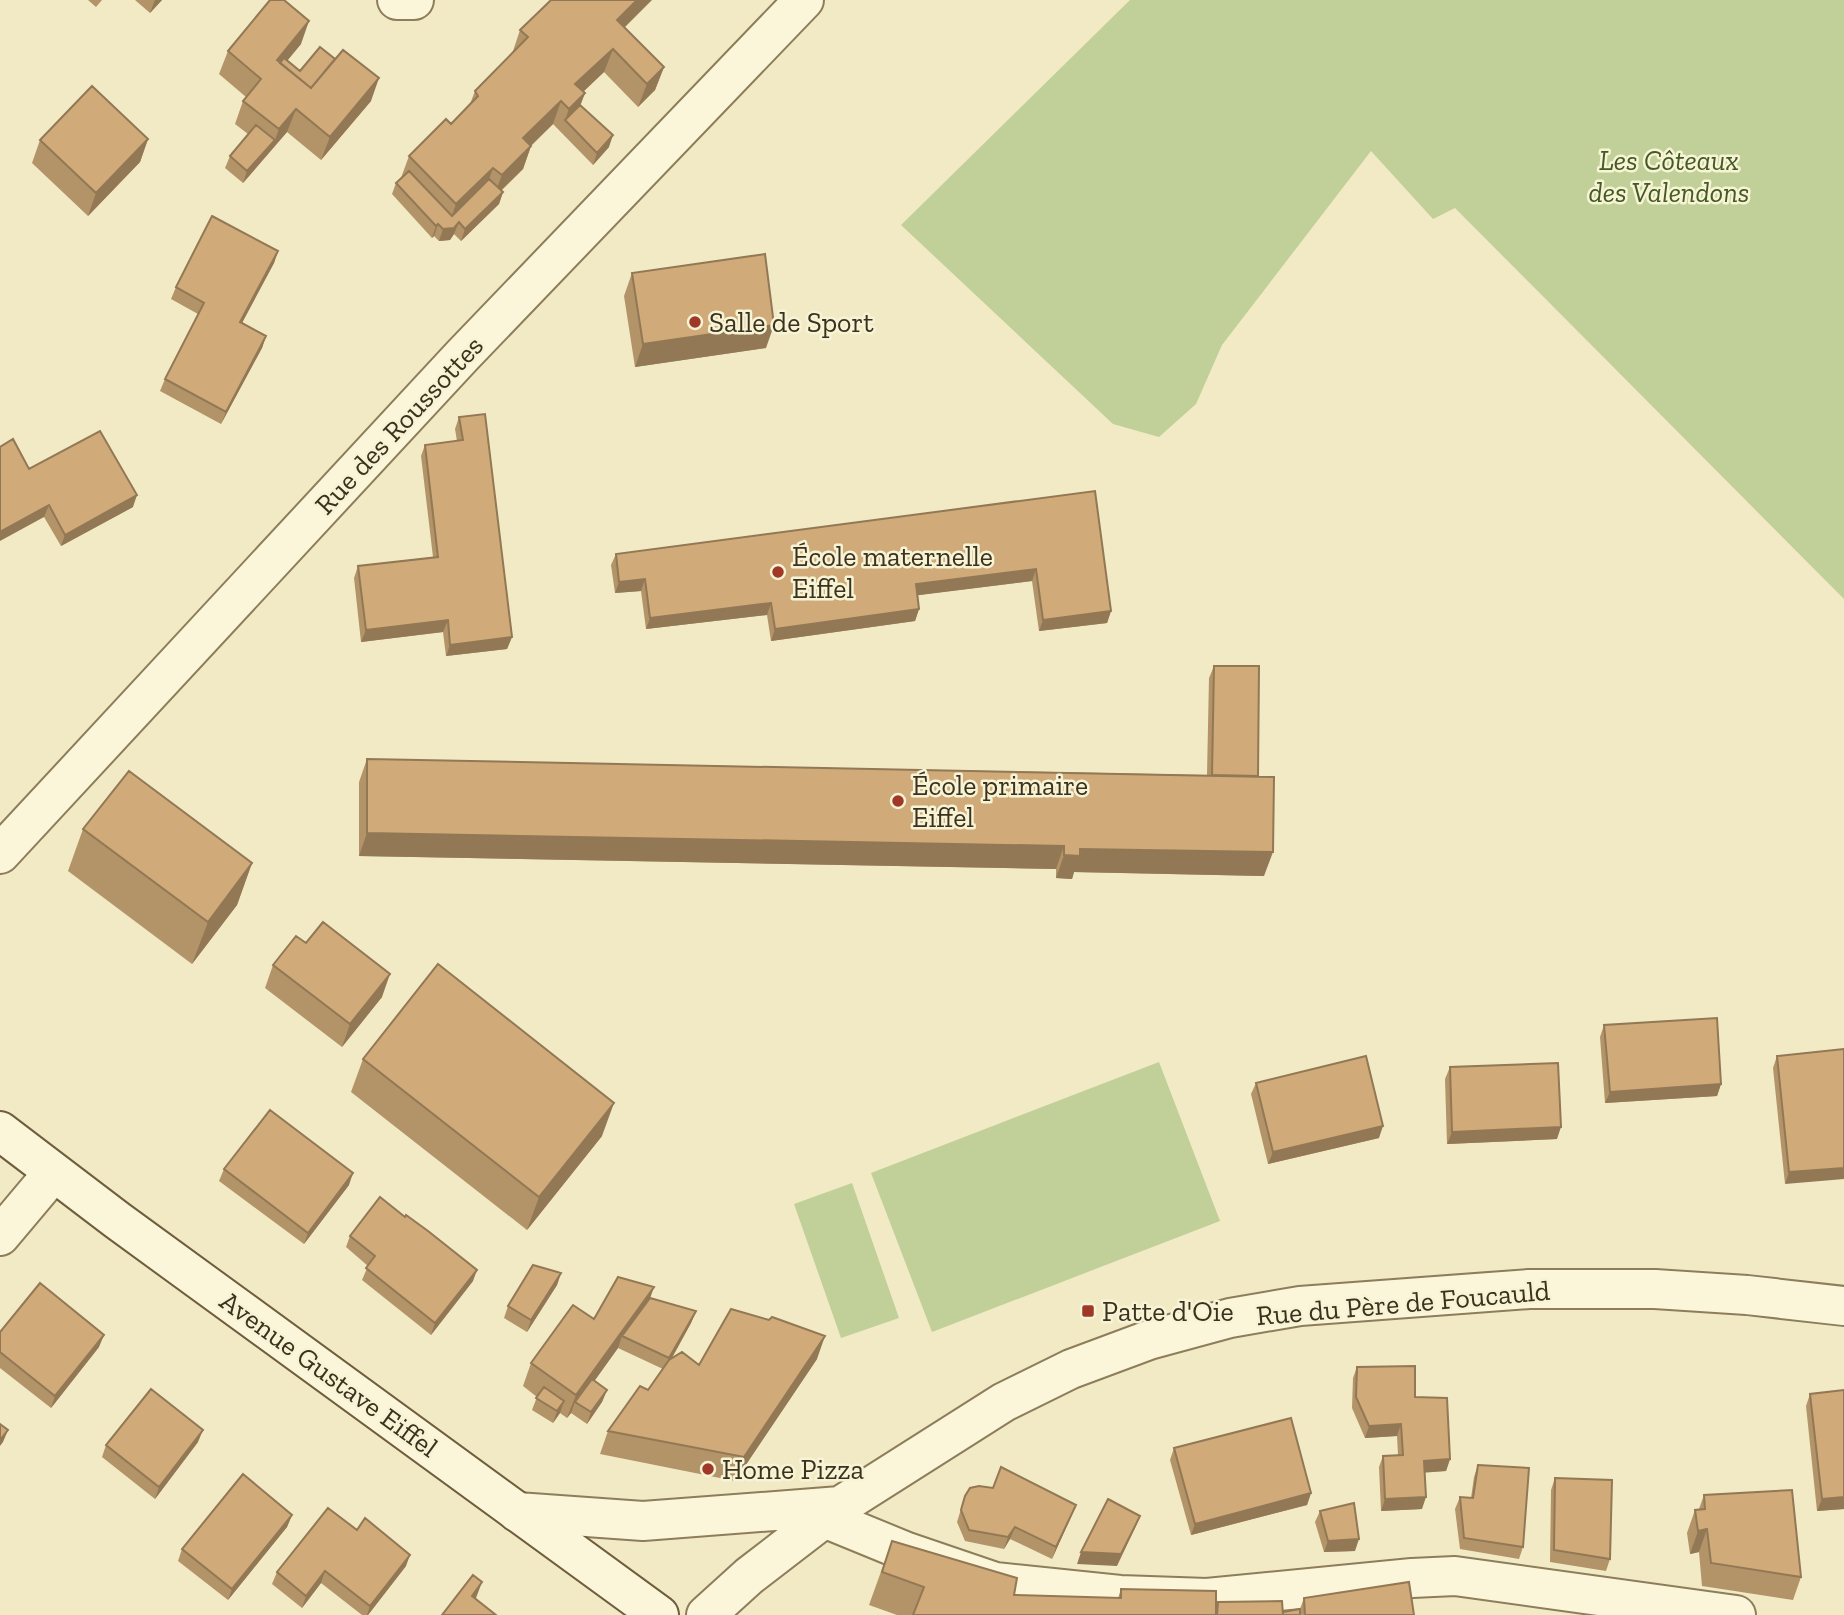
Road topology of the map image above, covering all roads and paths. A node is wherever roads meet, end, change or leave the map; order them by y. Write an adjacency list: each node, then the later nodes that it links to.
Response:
1 (397, 0): 2 (street)
2 (414, 0)
3 (804, 0): 4 (street, Rue des Roussottes)
4 (0, 855)
5 (0, 1131): 6 (street, Avenue Gustave Eiffel)
6 (53, 1173): 7 (street); 9 (street, Avenue Gustave Eiffel)
7 (0, 1236)
8 (1844, 1306): 10 (street, Rue du Père de Foucauld)
9 (517, 1512): 10 (street, Rue du Père de Foucauld); 11 (street, Avenue Gustave Eiffel)
10 (832, 1512): 12 (street, Rue du Père de Foucauld); 13 (street)
11 (659, 1615)
12 (706, 1615)
13 (1735, 1615)

